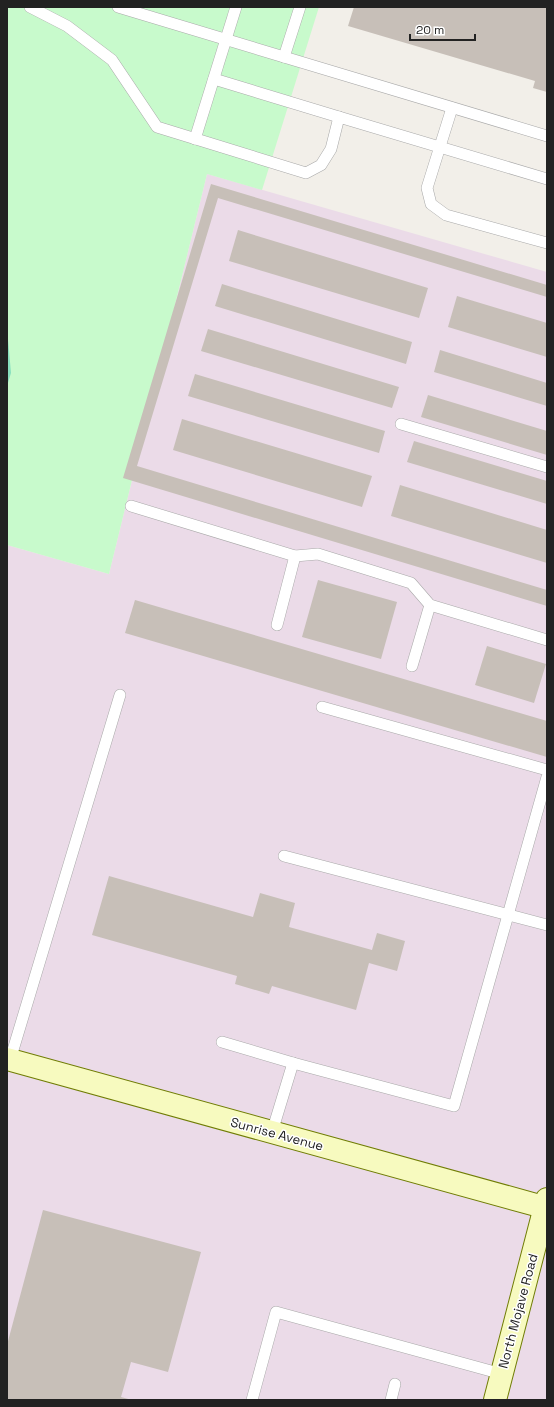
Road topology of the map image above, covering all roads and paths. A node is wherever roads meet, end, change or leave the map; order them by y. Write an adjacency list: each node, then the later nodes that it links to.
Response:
1 (30, 7): 11 (lane)
2 (118, 7): 5 (lane)
3 (236, 7): 5 (lane)
4 (300, 7): 6 (lane)
5 (226, 40): 6 (lane); 7 (lane)
6 (284, 57): 8 (lane)
7 (214, 79): 9 (lane); 11 (lane)
8 (452, 108): 10 (lane); 12 (lane)
9 (339, 117): 11 (lane); 12 (lane)
10 (547, 136)
11 (195, 139)
12 (440, 147): 13 (lane); 14 (lane)
13 (547, 179)
14 (547, 243)
15 (401, 424): 16 (lane)
16 (547, 467)
17 (131, 506): 18 (lane)
18 (295, 556): 19 (lane); 20 (lane)
19 (430, 605): 21 (lane); 22 (lane)
20 (277, 625)
21 (547, 640)
22 (412, 666)
23 (120, 695): 31 (lane)
24 (322, 706): 25 (lane)
25 (547, 770)
26 (547, 777): 28 (lane)
27 (284, 856): 28 (lane)
28 (508, 915): 29 (lane); 32 (lane)
29 (547, 925)
30 (222, 1042): 32 (lane)
31 (9, 1060): 33 (street, Sunrise Avenue)
32 (292, 1063): 33 (lane)
33 (272, 1132): 34 (street, Sunrise Avenue)
34 (546, 1205): 35 (street, North Mojave Road)
35 (502, 1374): 37 (lane); 39 (street, North Mojave Road)
36 (395, 1384): 38 (lane)
37 (252, 1400)
38 (391, 1400)
39 (495, 1400)

